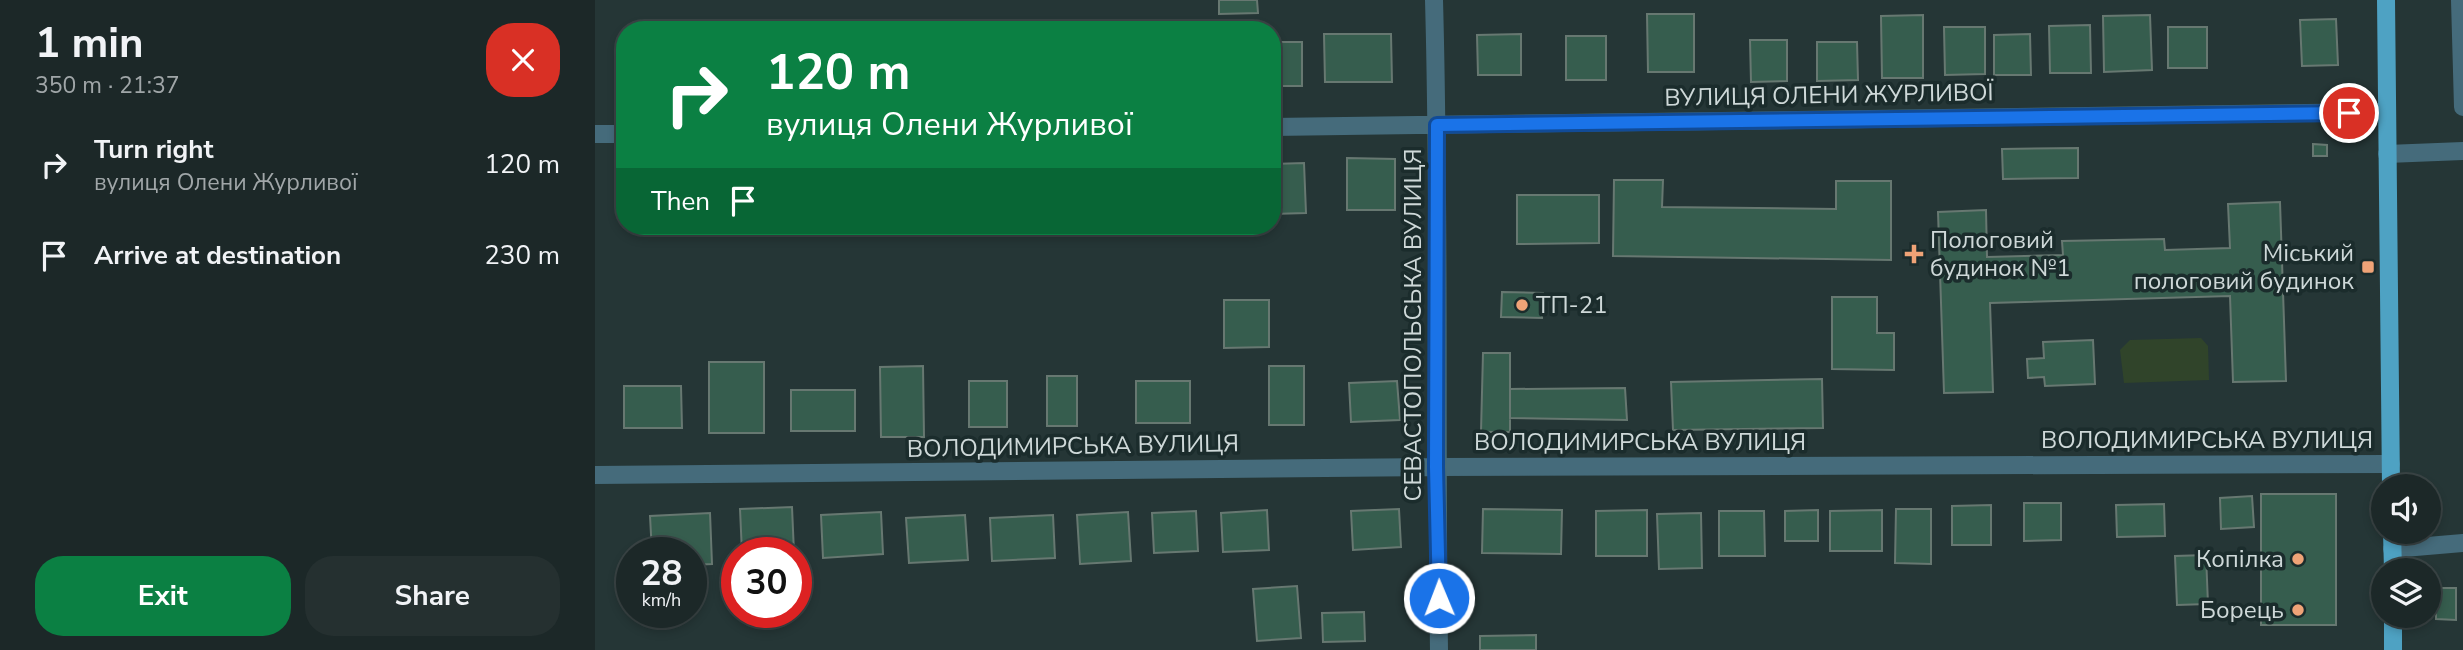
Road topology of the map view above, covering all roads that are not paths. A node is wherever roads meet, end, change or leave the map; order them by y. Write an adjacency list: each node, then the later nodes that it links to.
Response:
1 (1434, 0): 6 (street, СЕВАСТОПОЛЬСЬКА ВУЛИЦЯ)
2 (2386, 0): 5 (main road)
3 (2460, 0): 4 (street)
4 (2463, 107)
5 (2387, 112): 6 (street, ВУЛИЦЯ ОЛЕНИ ЖУРЛИВОЇ); 11 (main road)
6 (1437, 125): 7 (street, ВУЛИЦЯ ОЛЕНИ ЖУРЛИВОЇ); 13 (street, СЕВАСТОПОЛЬСЬКА ВУЛИЦЯ)
7 (1281, 127)
8 (595, 134): 9 (street)
9 (616, 134)
10 (2463, 151): 11 (street)
11 (2388, 155): 12 (main road)
12 (2391, 464): 13 (street, ВОЛОДИМИРСЬКА ВУЛИЦЯ); 14 (main road)
13 (1436, 467): 15 (street, ВОЛОДИМИРСЬКА ВУЛИЦЯ); 19 (street, СЕВАСТОПОЛЬСЬКА ВУЛИЦЯ)
14 (2391, 474)
15 (595, 475)
16 (2441, 542): 17 (street)
17 (2463, 543)
18 (2393, 628): 20 (main road)
19 (1439, 650)
20 (2393, 650)

